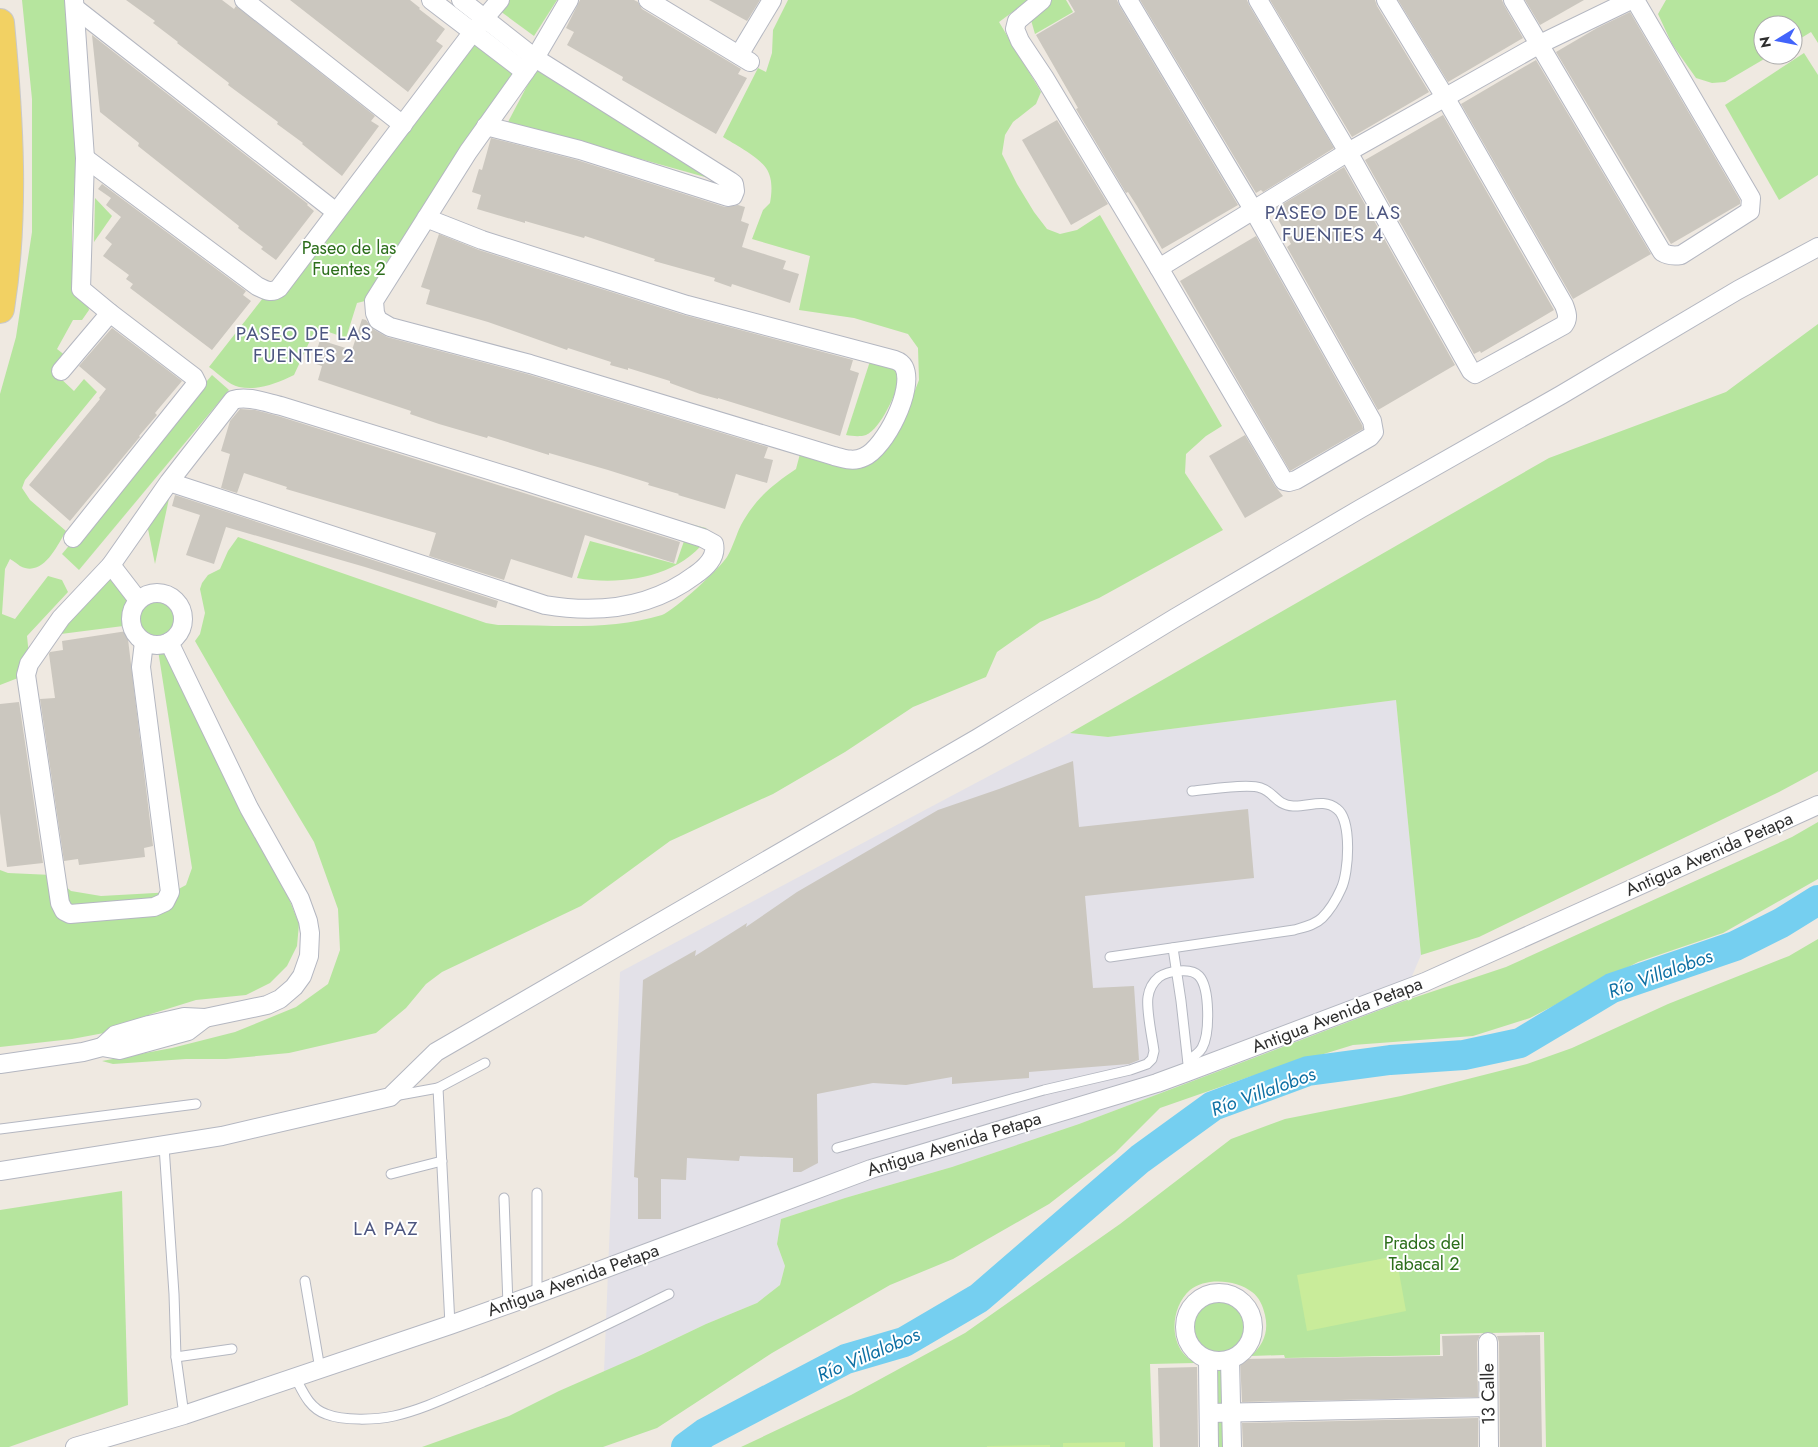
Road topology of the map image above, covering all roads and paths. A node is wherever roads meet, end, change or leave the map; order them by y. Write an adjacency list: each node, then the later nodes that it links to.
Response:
1 (244, 0): 21 (street)
2 (431, 0): 17 (street)
3 (461, 0): 15 (street)
4 (500, 0): 15 (street)
5 (569, 0): 19 (street)
6 (648, 0): 7 (street)
7 (772, 0)
8 (1042, 0): 29 (street)
9 (1128, 0): 25 (street)
10 (1258, 0): 23 (street)
11 (1386, 0): 20 (street)
12 (1513, 0): 18 (street)
13 (1633, 0): 18 (street); 18 (street)
14 (75, 4): 24 (street); 26 (street)
15 (485, 18): 17 (street); 19 (street)
16 (0, 23): 30 (main road)
17 (472, 33): 19 (street); 21 (street)
18 (1540, 44): 20 (street)
19 (530, 65): 22 (street); 22 (street)
20 (1445, 97): 23 (street); 23 (street)
21 (403, 125): 26 (street)
22 (486, 126): 27 (street)
23 (1348, 152): 25 (street)
24 (85, 158): 26 (street); 31 (street)
25 (1254, 211): 29 (street); 29 (street)
26 (336, 212)
27 (426, 218): 27 (street)
28 (1818, 247): 48 (street)
29 (1159, 268)
30 (0, 309)
31 (110, 313): 32 (street); 34 (street)
32 (61, 371)
33 (169, 482): 33 (street); 35 (street)
34 (73, 538)
35 (112, 565): 36 (street); 37 (street)
36 (138, 600): 37 (street); 38 (street)
37 (144, 642): 38 (street)
38 (169, 642): 45 (street)
39 (1192, 791): 41 (lane)
40 (1818, 805): 46 (street, Antigua Avenida Petapa)
41 (1173, 948): 42 (lane); 43 (lane)
42 (1110, 958)
43 (1177, 972): 46 (lane); 46 (lane); 52 (lane)
44 (485, 1063): 47 (lane)
45 (0, 1064)
46 (1188, 1066): 59 (street, Antigua Avenida Petapa)
47 (438, 1088): 48 (lane); 53 (lane)
48 (390, 1097): 51 (street)
49 (196, 1104): 50 (lane)
50 (0, 1129)
51 (164, 1146): 54 (street); 65 (lane)
52 (837, 1148)
53 (442, 1161): 55 (lane); 62 (lane)
54 (0, 1171)
55 (390, 1174)
56 (537, 1193): 59 (lane)
57 (504, 1198): 61 (lane)
58 (305, 1281): 68 (lane)
59 (537, 1294): 61 (street, Antigua Avenida Petapa)
60 (669, 1294): 69 (lane)
61 (508, 1305): 62 (street, Antigua Avenida Petapa)
62 (450, 1325): 68 (street, Antigua Avenida Petapa)
63 (1488, 1342): 70 (street, 13 Calle)
64 (232, 1349): 65 (lane)
65 (176, 1357): 73 (lane)
66 (1208, 1360): 67 (street); 67 (street); 72 (street)
67 (1230, 1360): 71 (street)
68 (320, 1369): 69 (street, Antigua Avenida Petapa)
69 (296, 1377): 73 (street, Antigua Avenida Petapa)
70 (1488, 1407): 71 (street); 78 (street, 13 Calle)
71 (1231, 1412): 72 (street); 77 (street)
72 (1209, 1413): 76 (street)
73 (184, 1415): 74 (street, Antigua Avenida Petapa)
74 (107, 1442): 75 (street, Antigua Avenida Petapa)
75 (75, 1447)
76 (1209, 1447)
77 (1232, 1447)
78 (1489, 1447)

